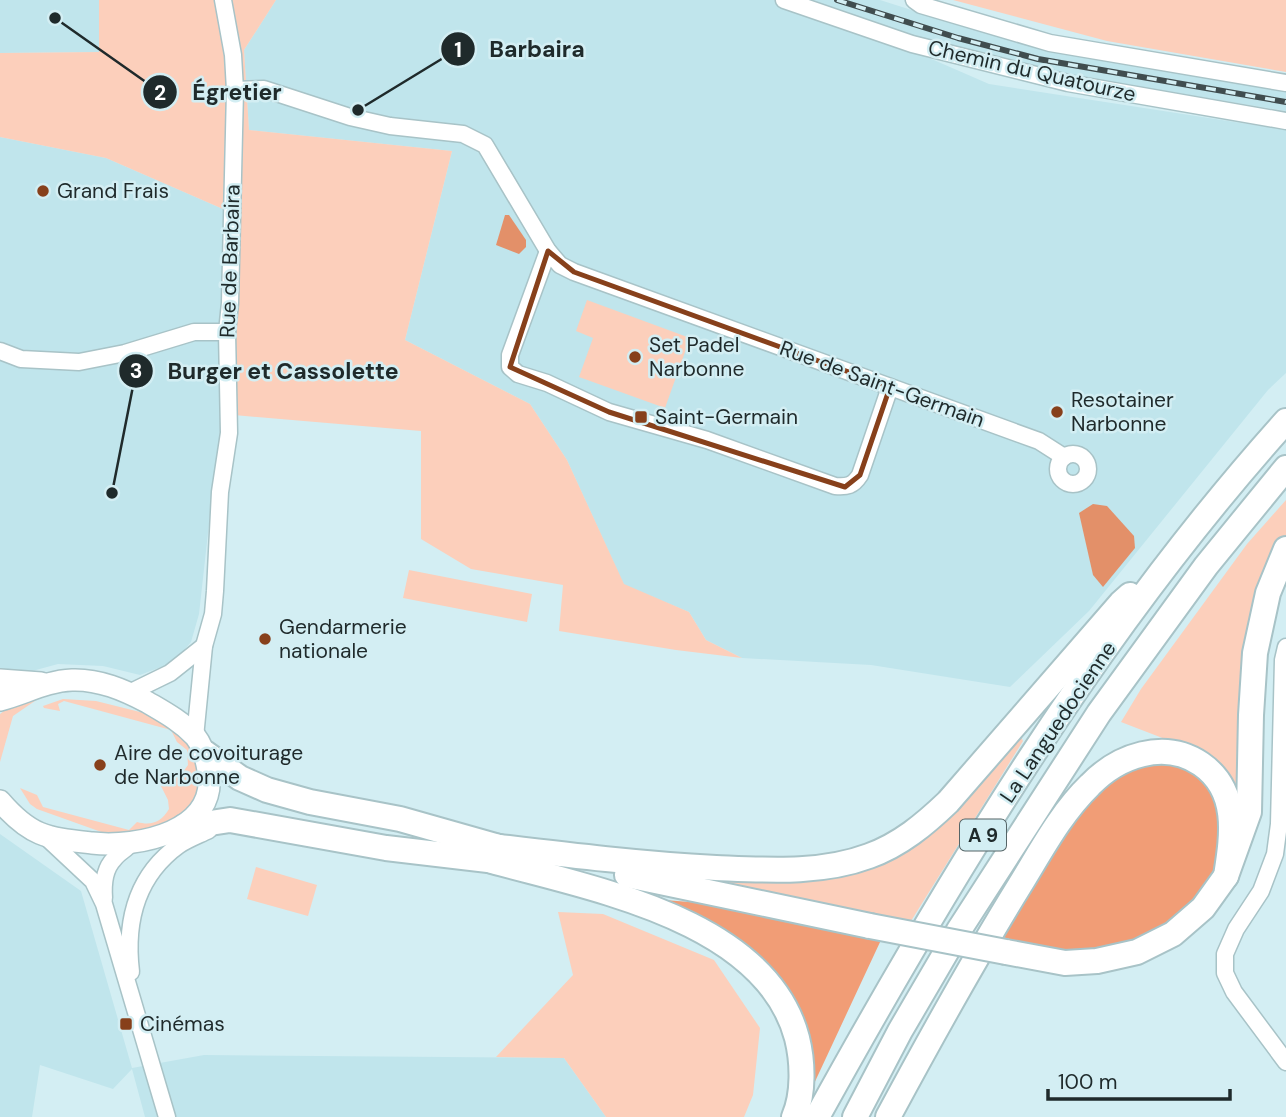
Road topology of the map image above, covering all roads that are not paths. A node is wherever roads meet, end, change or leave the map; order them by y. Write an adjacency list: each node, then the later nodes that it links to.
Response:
1 (223, 0): 5 (street, Rue de Barbaira)
2 (785, 0): 6 (street, Chemin du Quatourze)
3 (914, 0): 4 (street)
4 (1286, 83)
5 (235, 90): 7 (street, Rue de Saint-Germain); 8 (street, Rue de Barbaira)
6 (1286, 121)
7 (548, 251): 10 (street, Rue de Saint-Germain); 10 (street)
8 (227, 332): 9 (street); 16 (street, Rue de Barbaira)
9 (0, 351)
10 (890, 387): 12 (street, Rue de Saint-Germain)
11 (1286, 421): 15 (highway, La Languedocienne / A 9)
12 (1064, 457)
13 (1286, 468): 35 (highway, La Languedocienne / A 9)
14 (1286, 549): 28 (highway)
15 (1168, 565): 27 (highway); 34 (highway, La Languedocienne / A 9)
16 (204, 646): 18 (street); 20 (street, Rue de Barbaira)
17 (1286, 646): 31 (street)
18 (129, 693): 19 (main road); 20 (main road)
19 (1, 695)
20 (200, 745): 24 (main road); 27 (highway)
21 (0, 801): 22 (main road)
22 (8, 815): 25 (main road)
23 (230, 820): 24 (highway); 27 (highway); 30 (street)
24 (184, 827): 26 (main road)
25 (47, 838): 26 (main road); 29 (street)
26 (131, 842): 29 (street)
27 (492, 853): 28 (highway, bridge); 33 (highway)
28 (1226, 876): 36 (highway)
29 (104, 904): 30 (street)
30 (134, 1002): 32 (street)
31 (1286, 1062)
32 (167, 1117)
33 (794, 1117)
34 (817, 1117)
35 (855, 1117)
36 (888, 1117)

